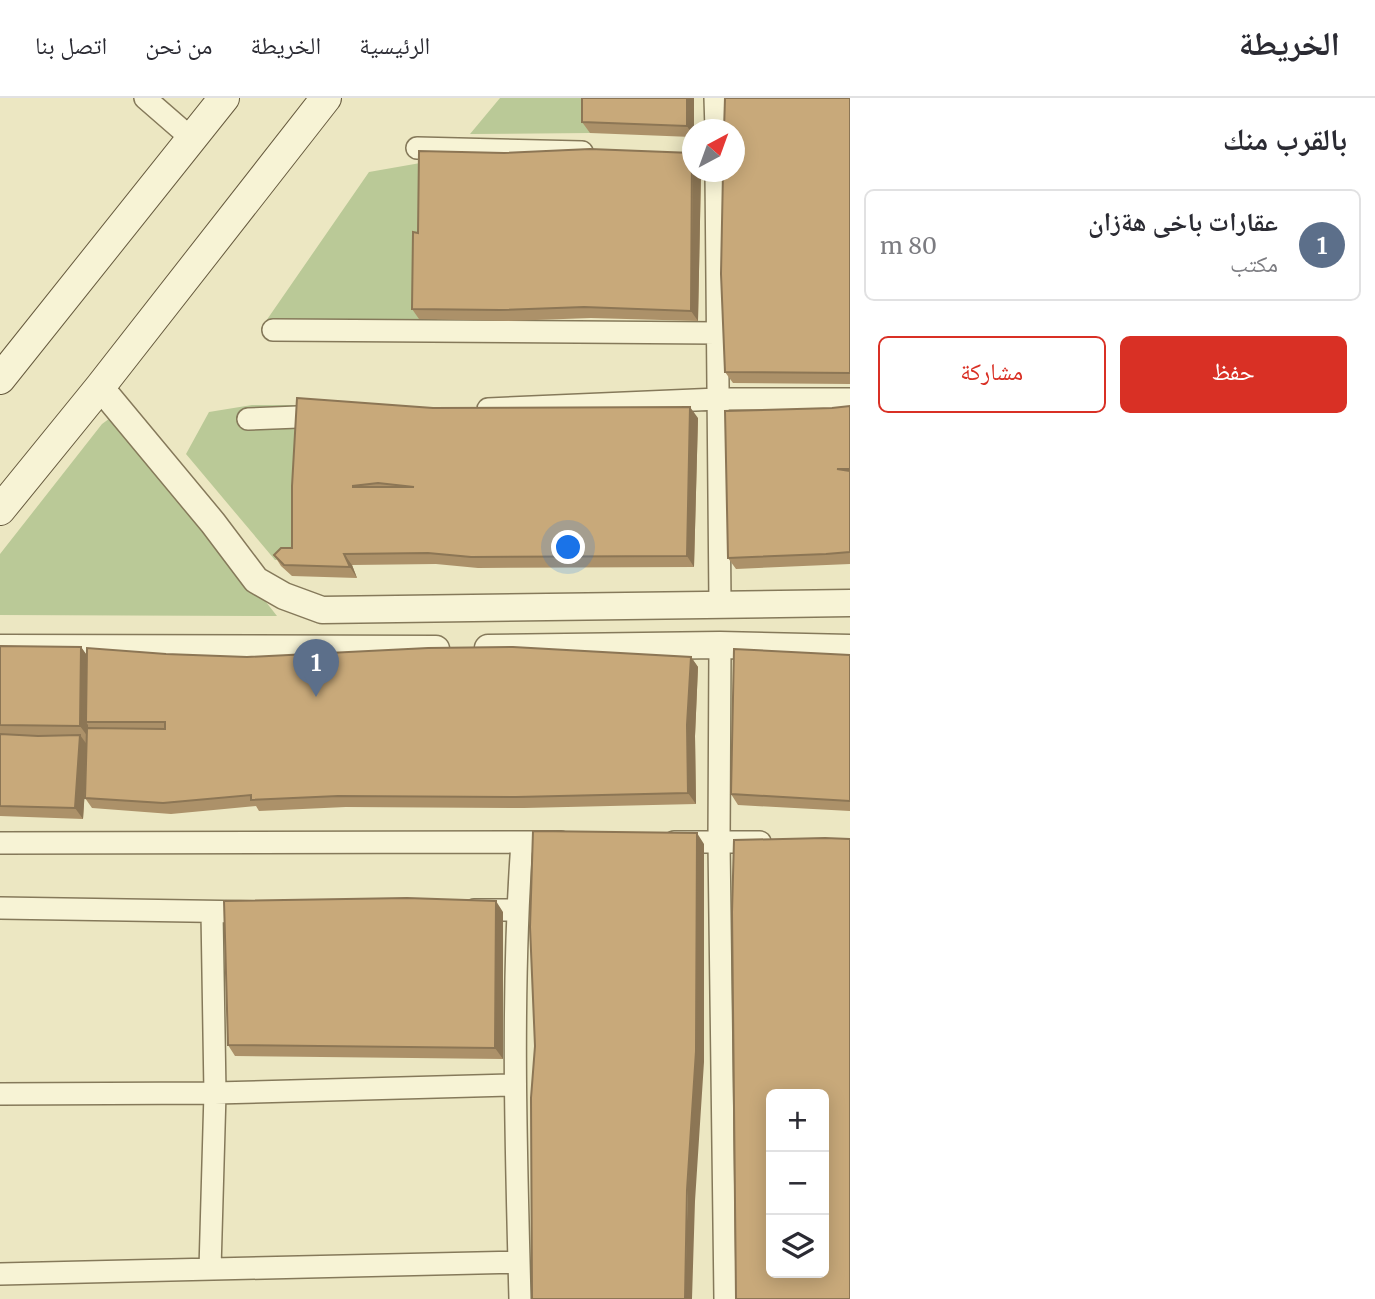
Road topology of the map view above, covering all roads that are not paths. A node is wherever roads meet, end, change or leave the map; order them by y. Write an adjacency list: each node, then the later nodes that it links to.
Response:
1 (145, 98): 6 (street)
2 (224, 98): 6 (main road)
3 (326, 98): 13 (main road)
4 (715, 98): 5 (street)
5 (716, 119)
6 (191, 138): 12 (main road)
7 (417, 148): 8 (street)
8 (596, 152)
9 (716, 182): 11 (street)
10 (273, 330): 11 (street)
11 (718, 333): 14 (street)
12 (0, 379)
13 (100, 387): 19 (main road); 22 (street)
14 (718, 399): 15 (street); 16 (street); 20 (street)
15 (850, 399)
16 (469, 410)
17 (345, 415): 18 (street)
18 (248, 419)
19 (0, 510)
20 (720, 603): 21 (street); 22 (street)
21 (850, 603)
22 (322, 610): 26 (street)
23 (720, 645): 25 (street); 26 (street); 30 (street)
24 (0, 648): 26 (street)
25 (850, 648)
26 (331, 650)
27 (523, 842): 28 (street); 32 (street); 34 (street)
28 (588, 842)
29 (653, 842): 30 (street)
30 (719, 842): 31 (street); 45 (street)
31 (787, 842)
32 (0, 843)
33 (0, 908): 36 (street)
34 (517, 910): 35 (street); 38 (street)
35 (448, 911)
36 (212, 912): 37 (street); 39 (street)
37 (268, 912)
38 (514, 1085): 39 (street); 41 (street)
39 (215, 1093): 40 (street); 42 (street)
40 (0, 1094)
41 (519, 1262): 42 (street); 44 (street)
42 (210, 1269): 43 (street)
43 (0, 1274)
44 (520, 1299)
45 (725, 1299)

